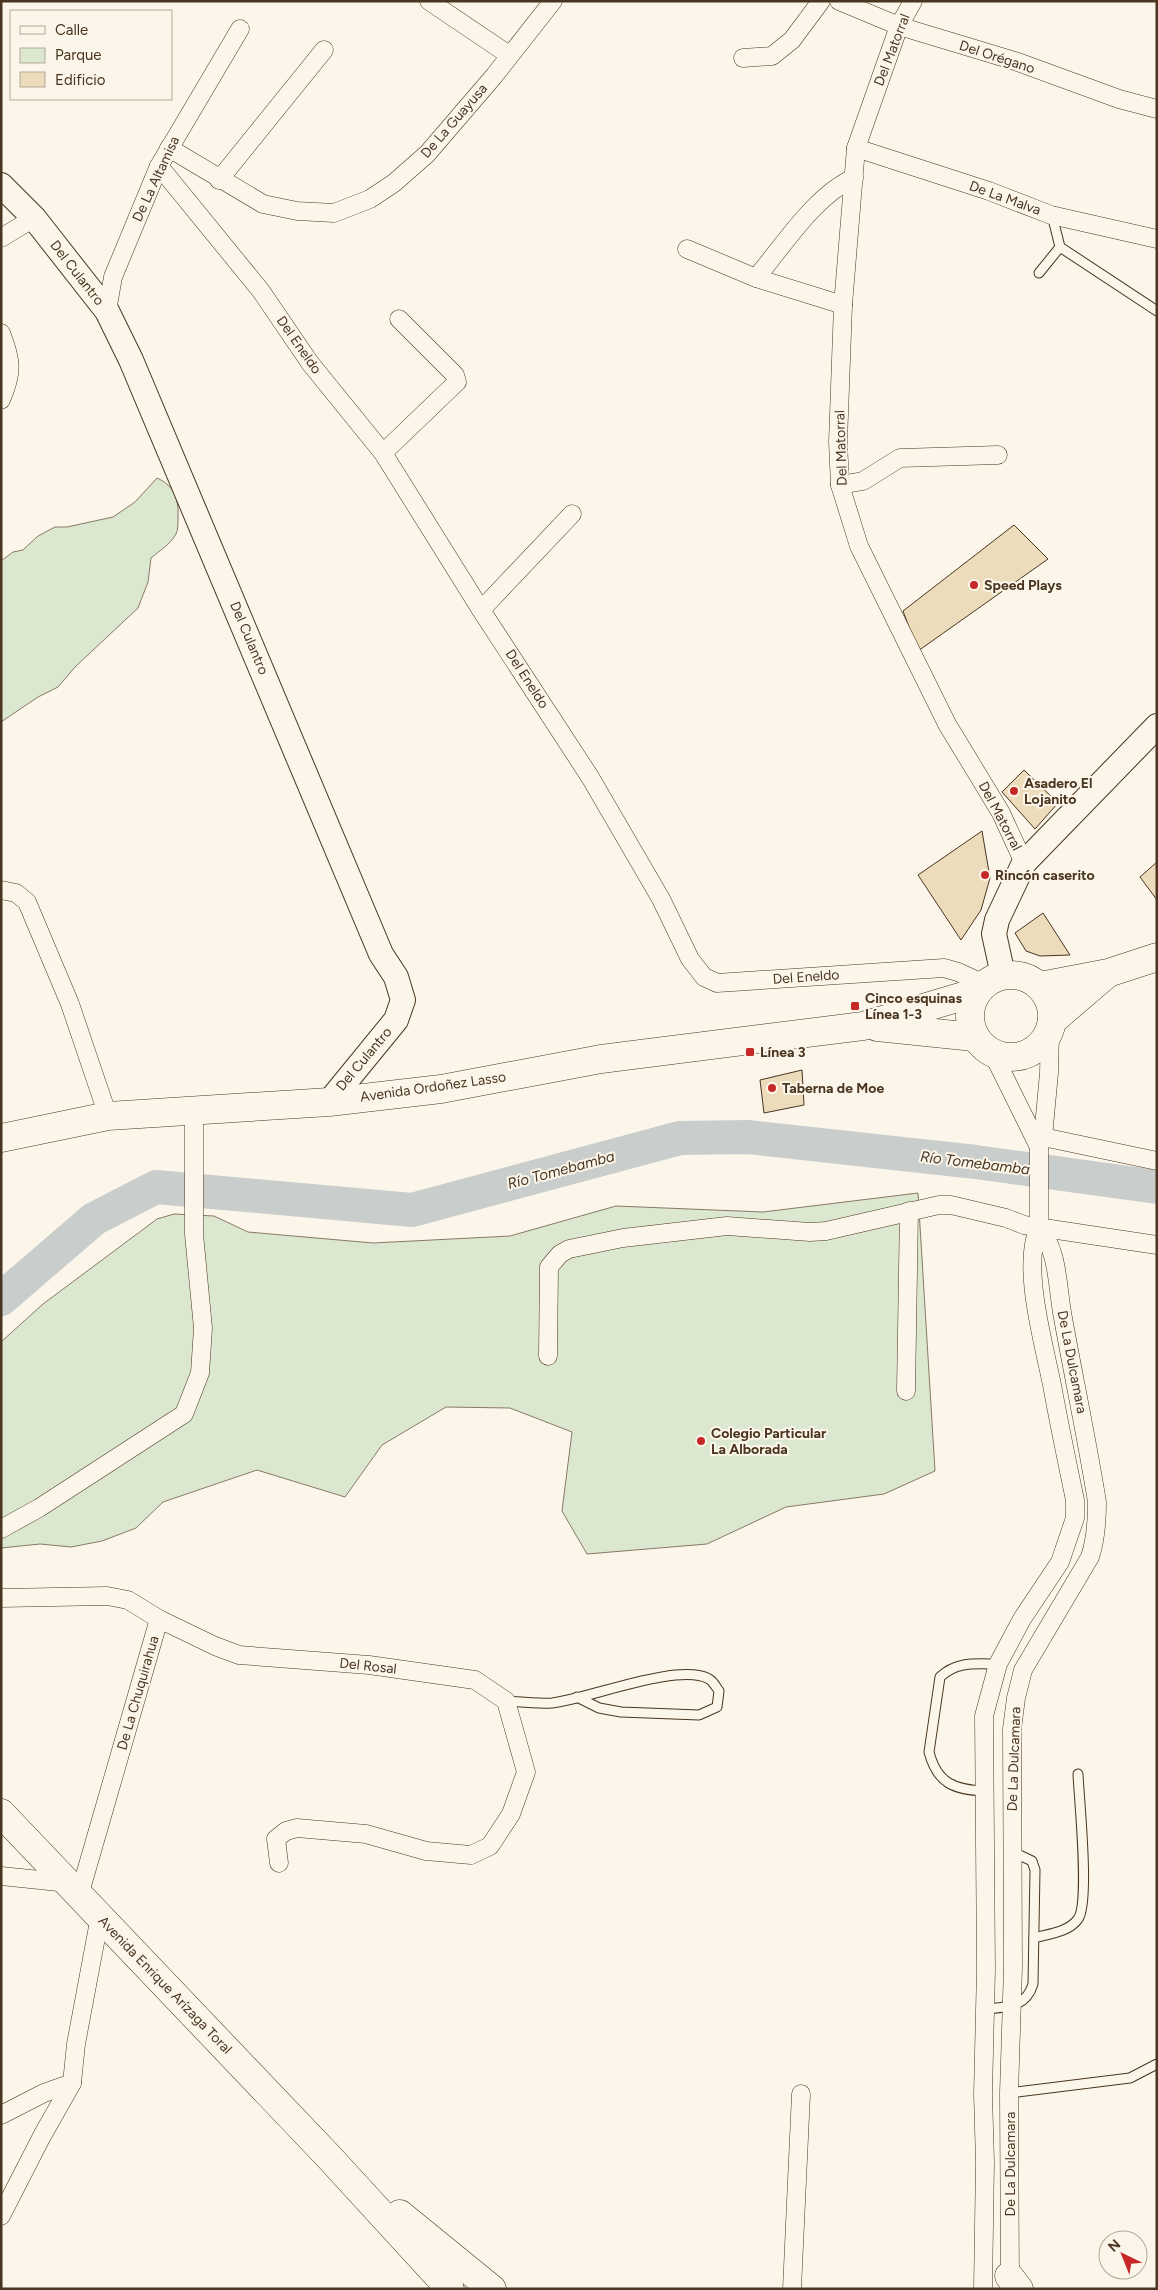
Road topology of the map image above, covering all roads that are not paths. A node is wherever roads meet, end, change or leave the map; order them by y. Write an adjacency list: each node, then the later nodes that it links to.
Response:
1 (429, 1): 9 (street)
2 (553, 1): 9 (street, De La Guayusa)
3 (821, 1): 10 (street)
4 (839, 1): 6 (street, Del Orégano)
5 (913, 1): 6 (street, Del Matorral)
6 (899, 26): 11 (street, Del Orégano); 13 (street, Del Matorral)
7 (240, 29): 12 (street, De La Altamisa)
8 (324, 50): 16 (street)
9 (509, 55): 16 (street, De La Guayusa)
10 (743, 58)
11 (1157, 109)
12 (169, 148): 14 (street, De La Altamisa); 16 (street, De La Guayusa)
13 (856, 148): 15 (street, Del Matorral); 18 (street, De La Malva)
14 (159, 166): 27 (street, De La Altamisa); 32 (street, Del Eneldo)
15 (854, 178): 25 (street); 26 (street, Del Matorral)
16 (219, 180)
17 (1, 185): 19 (street, Del Culantro)
18 (1052, 215): 21 (street, De La Malva); 22 (lane)
19 (34, 218): 20 (street); 27 (street, Del Culantro)
20 (1, 238)
21 (1157, 239)
22 (1060, 247): 24 (lane); 28 (lane)
23 (687, 250): 25 (street)
24 (1039, 272)
25 (756, 278): 26 (street)
26 (843, 305): 34 (street, Del Matorral)
27 (107, 311): 47 (street, Del Culantro)
28 (1157, 311)
29 (399, 319): 32 (street)
30 (1, 333): 31 (street)
31 (1, 400)
32 (383, 453): 36 (street, Del Eneldo)
33 (998, 456): 34 (street)
34 (840, 485): 38 (street, Del Matorral)
35 (572, 514): 36 (street)
36 (482, 610): 42 (street, Del Eneldo)
37 (1157, 726): 38 (street)
38 (1024, 863): 42 (street)
39 (1, 890): 49 (street)
40 (1157, 957): 41 (main road)
41 (1108, 973): 43 (main road); 45 (main road)
42 (988, 984): 43 (main road); 44 (main road, Avenida Ordoñez Lasso); 46 (main road)
43 (1040, 986): 45 (main road)
44 (863, 1026): 46 (main road, Avenida Ordoñez Lasso); 47 (main road, Avenida Ordoñez Lasso)
45 (1051, 1026): 46 (main road); 51 (street, De La Dulcamara)
46 (984, 1045): 51 (street, De La Dulcamara)
47 (329, 1102): 48 (main road, Avenida Ordoñez Lasso)
48 (194, 1109): 49 (main road, Avenida Ordoñez Lasso); 58 (street)
49 (108, 1116): 50 (main road, Avenida Ordoñez Lasso)
50 (1, 1138)
51 (1040, 1145): 52 (street); 54 (street, De La Dulcamara)
52 (1157, 1161)
53 (909, 1211): 54 (street); 56 (street); 57 (street)
54 (1039, 1223): 55 (street); 61 (street, De La Dulcamara); 67 (street, De La Dulcamara)
55 (1157, 1245)
56 (548, 1356)
57 (906, 1392)
58 (1, 1529)
59 (1, 1598): 60 (street, De La Chuquirahua)
60 (160, 1618): 63 (street, Del Rosal); 70 (street, De La Chuquirahua)
61 (998, 1664): 65 (street, De La Dulcamara); 65 (lane)
62 (578, 1697): 62 (lane); 63 (lane)
63 (506, 1701): 68 (street)
64 (1078, 1774): 72 (lane)
65 (985, 1791): 74 (street, De La Dulcamara)
66 (1, 1813): 70 (main road, Avenida Enrique Arízaga Toral)
67 (1012, 1852): 72 (lane); 73 (street, De La Dulcamara)
68 (279, 1864)
69 (1, 1876): 70 (street)
70 (74, 1889): 71 (main road, Avenida Enrique Arízaga Toral)
71 (100, 1916): 76 (street); 80 (main road, Avenida Enrique Arízaga Toral)
72 (1034, 1938): 73 (lane)
73 (1012, 2007): 74 (lane); 77 (street, De La Dulcamara)
74 (985, 2009): 86 (street, De La Dulcamara)
75 (1157, 2064): 77 (lane)
76 (72, 2083): 79 (street); 81 (street)
77 (1010, 2093): 82 (street, De La Dulcamara)
78 (800, 2094): 85 (street)
79 (1, 2115)
80 (329, 2157): 83 (main road, Avenida Enrique Arízaga Toral); 84 (main road, Avenida Enrique Arízaga Toral)
81 (1, 2216)
82 (1013, 2285)
83 (450, 2289)
84 (492, 2289)
85 (792, 2289)
86 (983, 2289)

